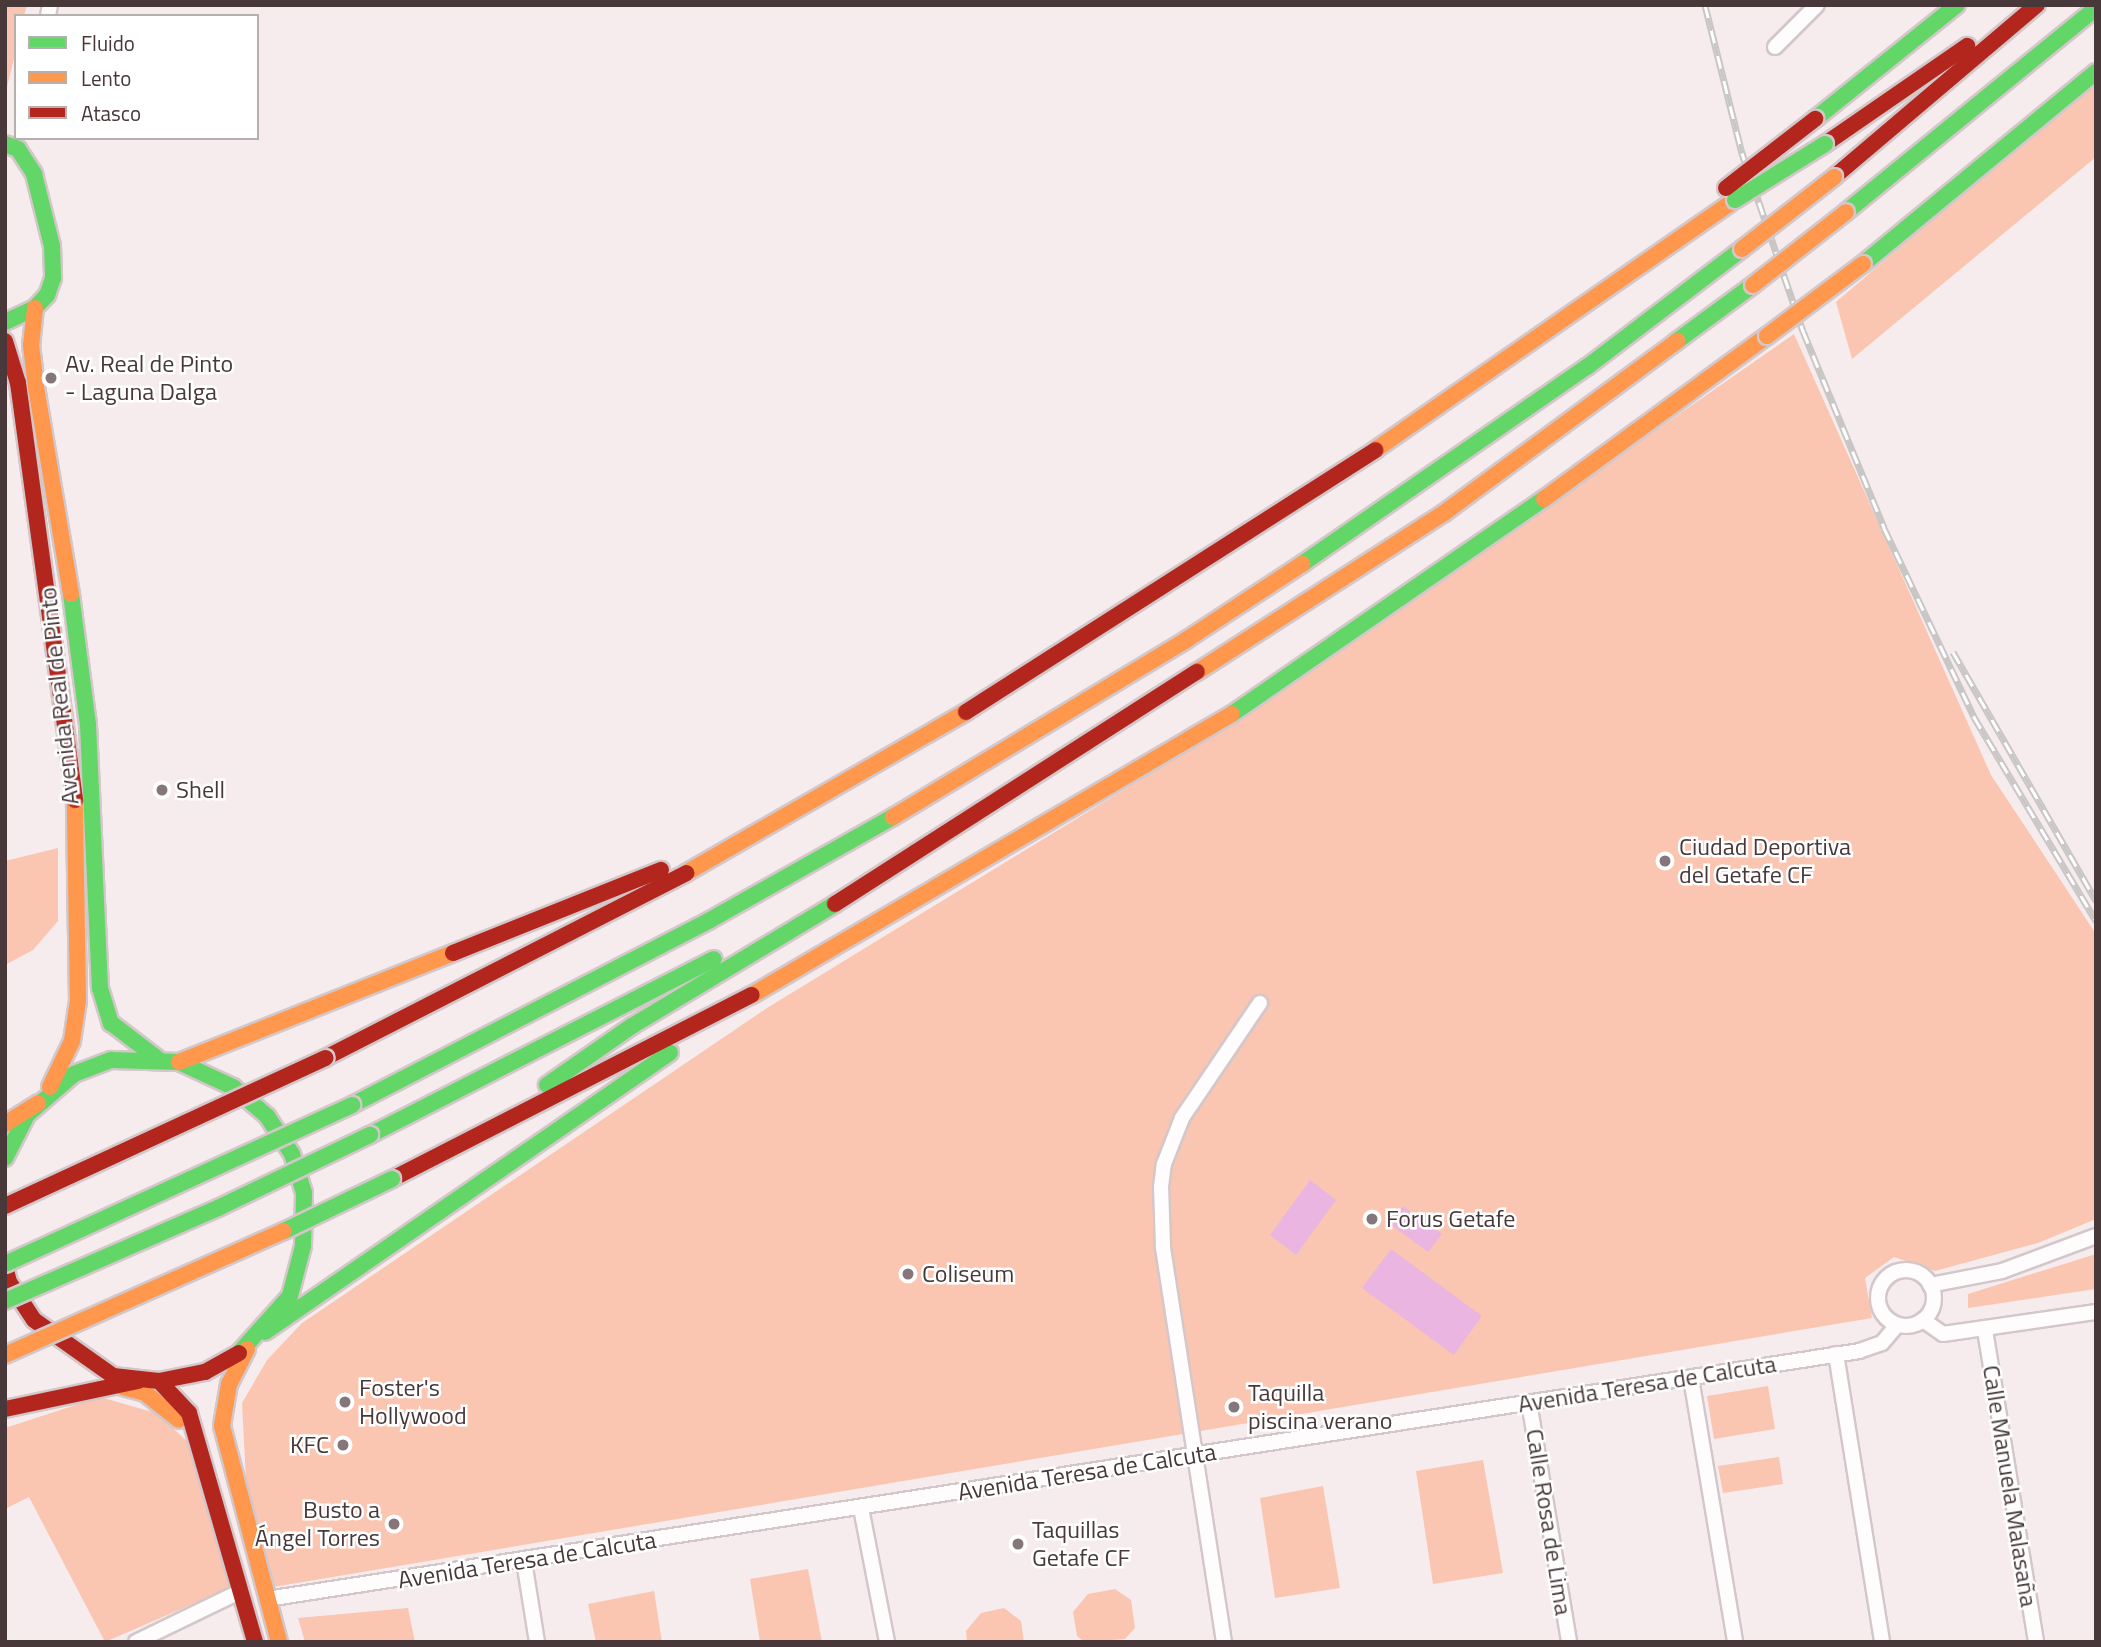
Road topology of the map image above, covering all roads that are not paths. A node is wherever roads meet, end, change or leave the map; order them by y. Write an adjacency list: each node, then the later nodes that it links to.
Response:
1 (1817, 5): 6 (street)
2 (1956, 5): 9 (main road, bridge)
3 (2022, 5): 9 (main road, bridge)
4 (2037, 5): 25 (main road, bridge)
5 (2096, 8): 14 (main road, bridge)
6 (1775, 47)
7 (2096, 72): 15 (main road, bridge)
8 (15, 144): 10 (main road)
9 (1728, 196): 13 (main road)
10 (35, 308): 11 (main road); 17 (main road, Avenida Real de Pinto)
11 (5, 322)
12 (5, 341): 19 (main road, Avenida Real de Pinto)
13 (813, 802): 18 (main road); 23 (main road, bridge)
14 (939, 834): 21 (main road); 27 (main road, bridge)
15 (759, 992): 21 (main road); 32 (main road)
16 (1261, 1003): 43 (street)
17 (157, 1058): 18 (main road); 19 (main road)
18 (179, 1062): 32 (main road)
19 (42, 1099): 20 (main road); 22 (main road)
20 (5, 1125)
21 (463, 1144): 35 (main road, bridge)
22 (5, 1158)
23 (5, 1206)
24 (2096, 1236): 26 (street)
25 (5, 1265): 37 (main road)
26 (1930, 1285): 29 (street); 30 (street)
27 (5, 1301)
28 (2096, 1312): 31 (street)
29 (1923, 1320): 30 (street); 31 (street)
30 (1897, 1325): 34 (street, Avenida Teresa de Calcuta)
31 (1985, 1330): 57 (street, Calle Manuela Malasaña)
32 (265, 1332): 33 (main road)
33 (247, 1348): 38 (main road); 47 (main road)
34 (1836, 1354): 36 (street, Avenida Teresa de Calcuta); 56 (street)
35 (5, 1355)
36 (1691, 1378): 40 (street, Avenida Teresa de Calcuta); 55 (street)
37 (138, 1381): 38 (main road); 39 (main road)
38 (159, 1381): 42 (main road)
39 (114, 1385): 41 (main road); 42 (main road)
40 (1529, 1402): 43 (street, Avenida Teresa de Calcuta); 54 (street, Calle Rosa de Lima)
41 (5, 1409)
42 (198, 1441): 46 (main road)
43 (1195, 1455): 44 (street, Avenida Teresa de Calcuta); 53 (street)
44 (861, 1508): 45 (street, Avenida Teresa de Calcuta); 52 (street)
45 (524, 1561): 47 (street, Avenida Teresa de Calcuta); 51 (street)
46 (241, 1591): 48 (street); 49 (main road)
47 (267, 1599): 50 (main road)
48 (136, 1642)
49 (256, 1642)
50 (279, 1642)
51 (537, 1642)
52 (887, 1642)
53 (1224, 1642)
54 (1569, 1642)
55 (1735, 1642)
56 (1882, 1642)
57 (2036, 1642)

